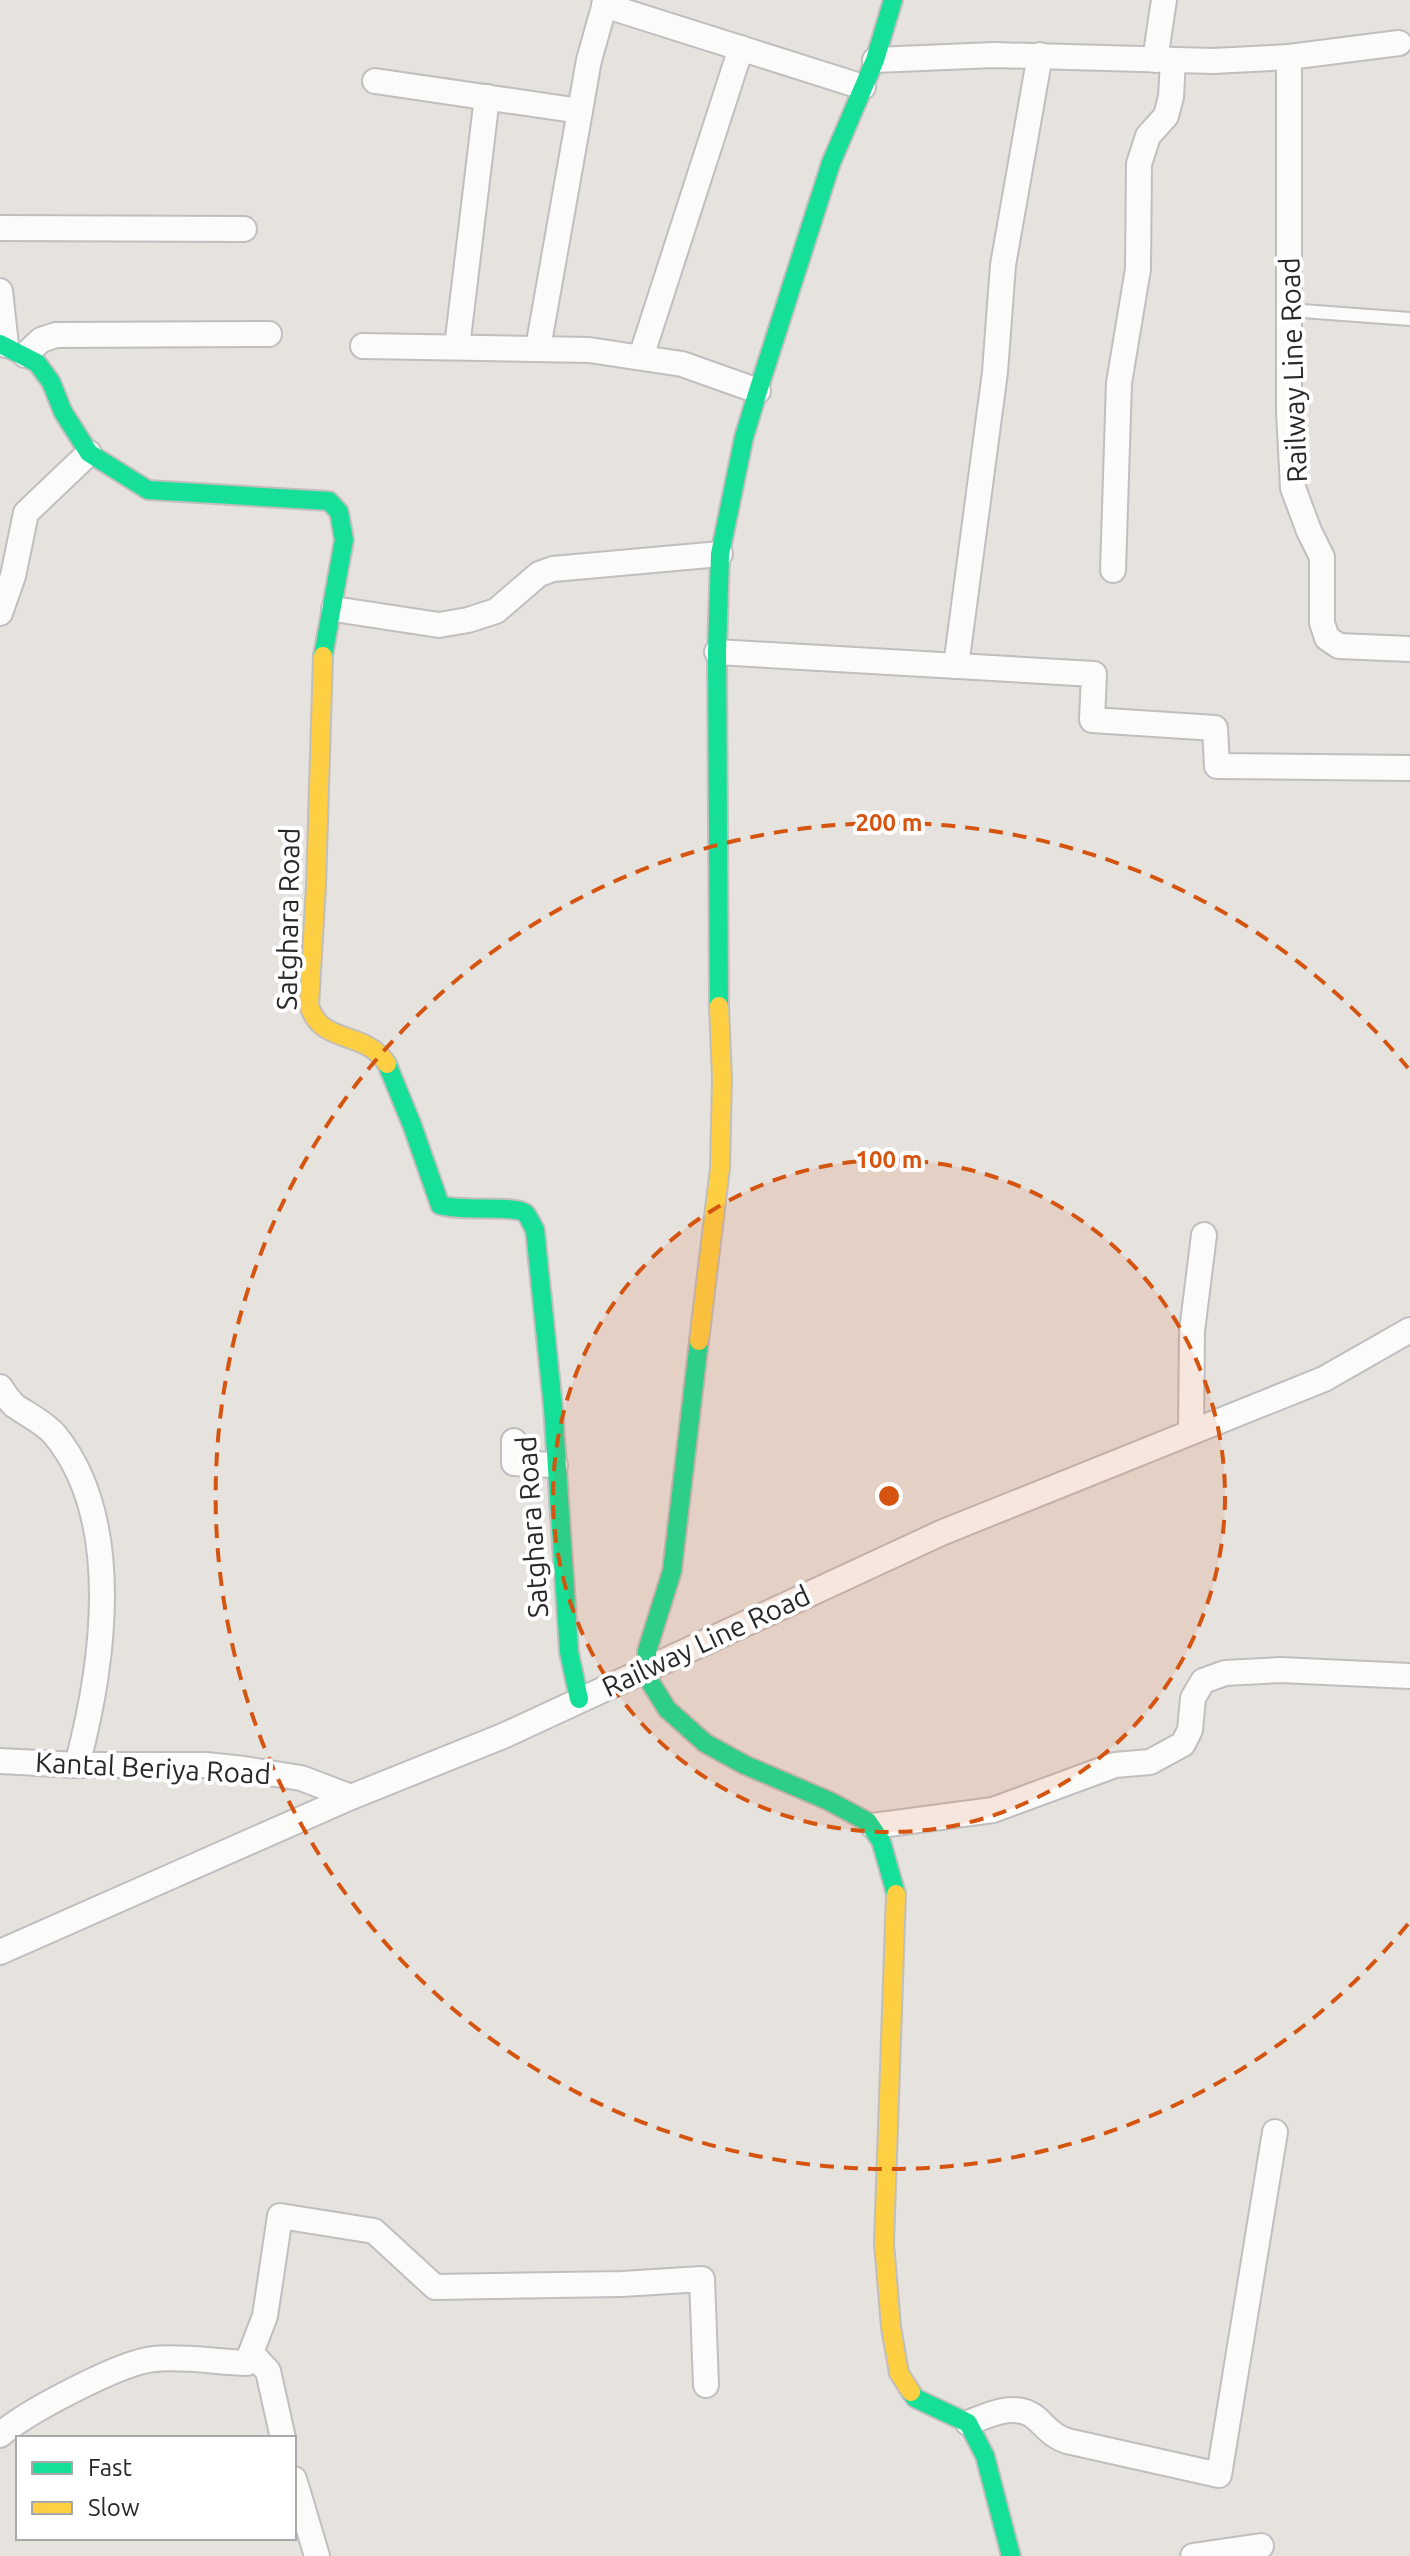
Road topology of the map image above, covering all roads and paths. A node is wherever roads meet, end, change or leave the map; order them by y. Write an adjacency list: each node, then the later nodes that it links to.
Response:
1 (893, 0): 8 (street)
2 (1164, 0): 9 (street)
3 (605, 2): 5 (street); 13 (street)
4 (1405, 43): 7 (street)
5 (741, 48): 11 (street); 24 (street)
6 (1040, 55): 8 (street); 9 (street); 33 (street)
7 (1289, 57): 9 (street); 17 (street, Railway Line Road)
8 (875, 60): 11 (street)
9 (1164, 60): 28 (street)
10 (375, 81): 12 (street)
11 (863, 87): 25 (street)
12 (487, 97): 13 (street); 21 (street)
13 (580, 111): 23 (street)
14 (0, 228): 15 (street)
15 (244, 229)
16 (0, 291): 22 (street)
17 (1289, 310): 18 (lane); 31 (street, Railway Line Road)
18 (1410, 319)
19 (269, 334): 22 (street)
20 (363, 346): 21 (street)
21 (457, 347): 23 (street)
22 (10, 348): 26 (street, Satghara Road)
23 (538, 348): 24 (street)
24 (641, 357): 25 (street)
25 (758, 391): 27 (street)
26 (89, 453): 29 (street, Satghara Road); 30 (street)
27 (720, 554): 29 (street); 32 (street)
28 (1113, 570)
29 (334, 609): 40 (street, Satghara Road)
30 (0, 613)
31 (1410, 649)
32 (717, 652): 33 (street); 41 (street)
33 (956, 666): 34 (street)
34 (1410, 768)
35 (1204, 1235): 38 (street)
36 (1410, 1330): 38 (street, Railway Line Road)
37 (0, 1387): 45 (street)
38 (1191, 1431): 41 (street, Railway Line Road)
39 (514, 1441): 40 (street)
40 (555, 1465): 43 (street, Satghara Road)
41 (644, 1670): 43 (street, Railway Line Road); 47 (street)
42 (1410, 1676): 47 (street)
43 (579, 1699): 46 (street, Railway Line Road)
44 (0, 1761): 45 (street, Kantal Beriya Road)
45 (77, 1765): 46 (street, Kantal Beriya Road)
46 (351, 1797): 48 (street, Railway Line Road)
47 (873, 1826): 52 (street)
48 (0, 1952)
49 (1275, 2132): 52 (street)
50 (251, 2353): 51 (street); 53 (street); 54 (street)
51 (706, 2385)
52 (968, 2423): 58 (street)
53 (1, 2431)
54 (283, 2436)
55 (296, 2486): 57 (street)
56 (1261, 2546): 59 (street)
57 (317, 2556)
58 (1011, 2556)
59 (1193, 2556)

